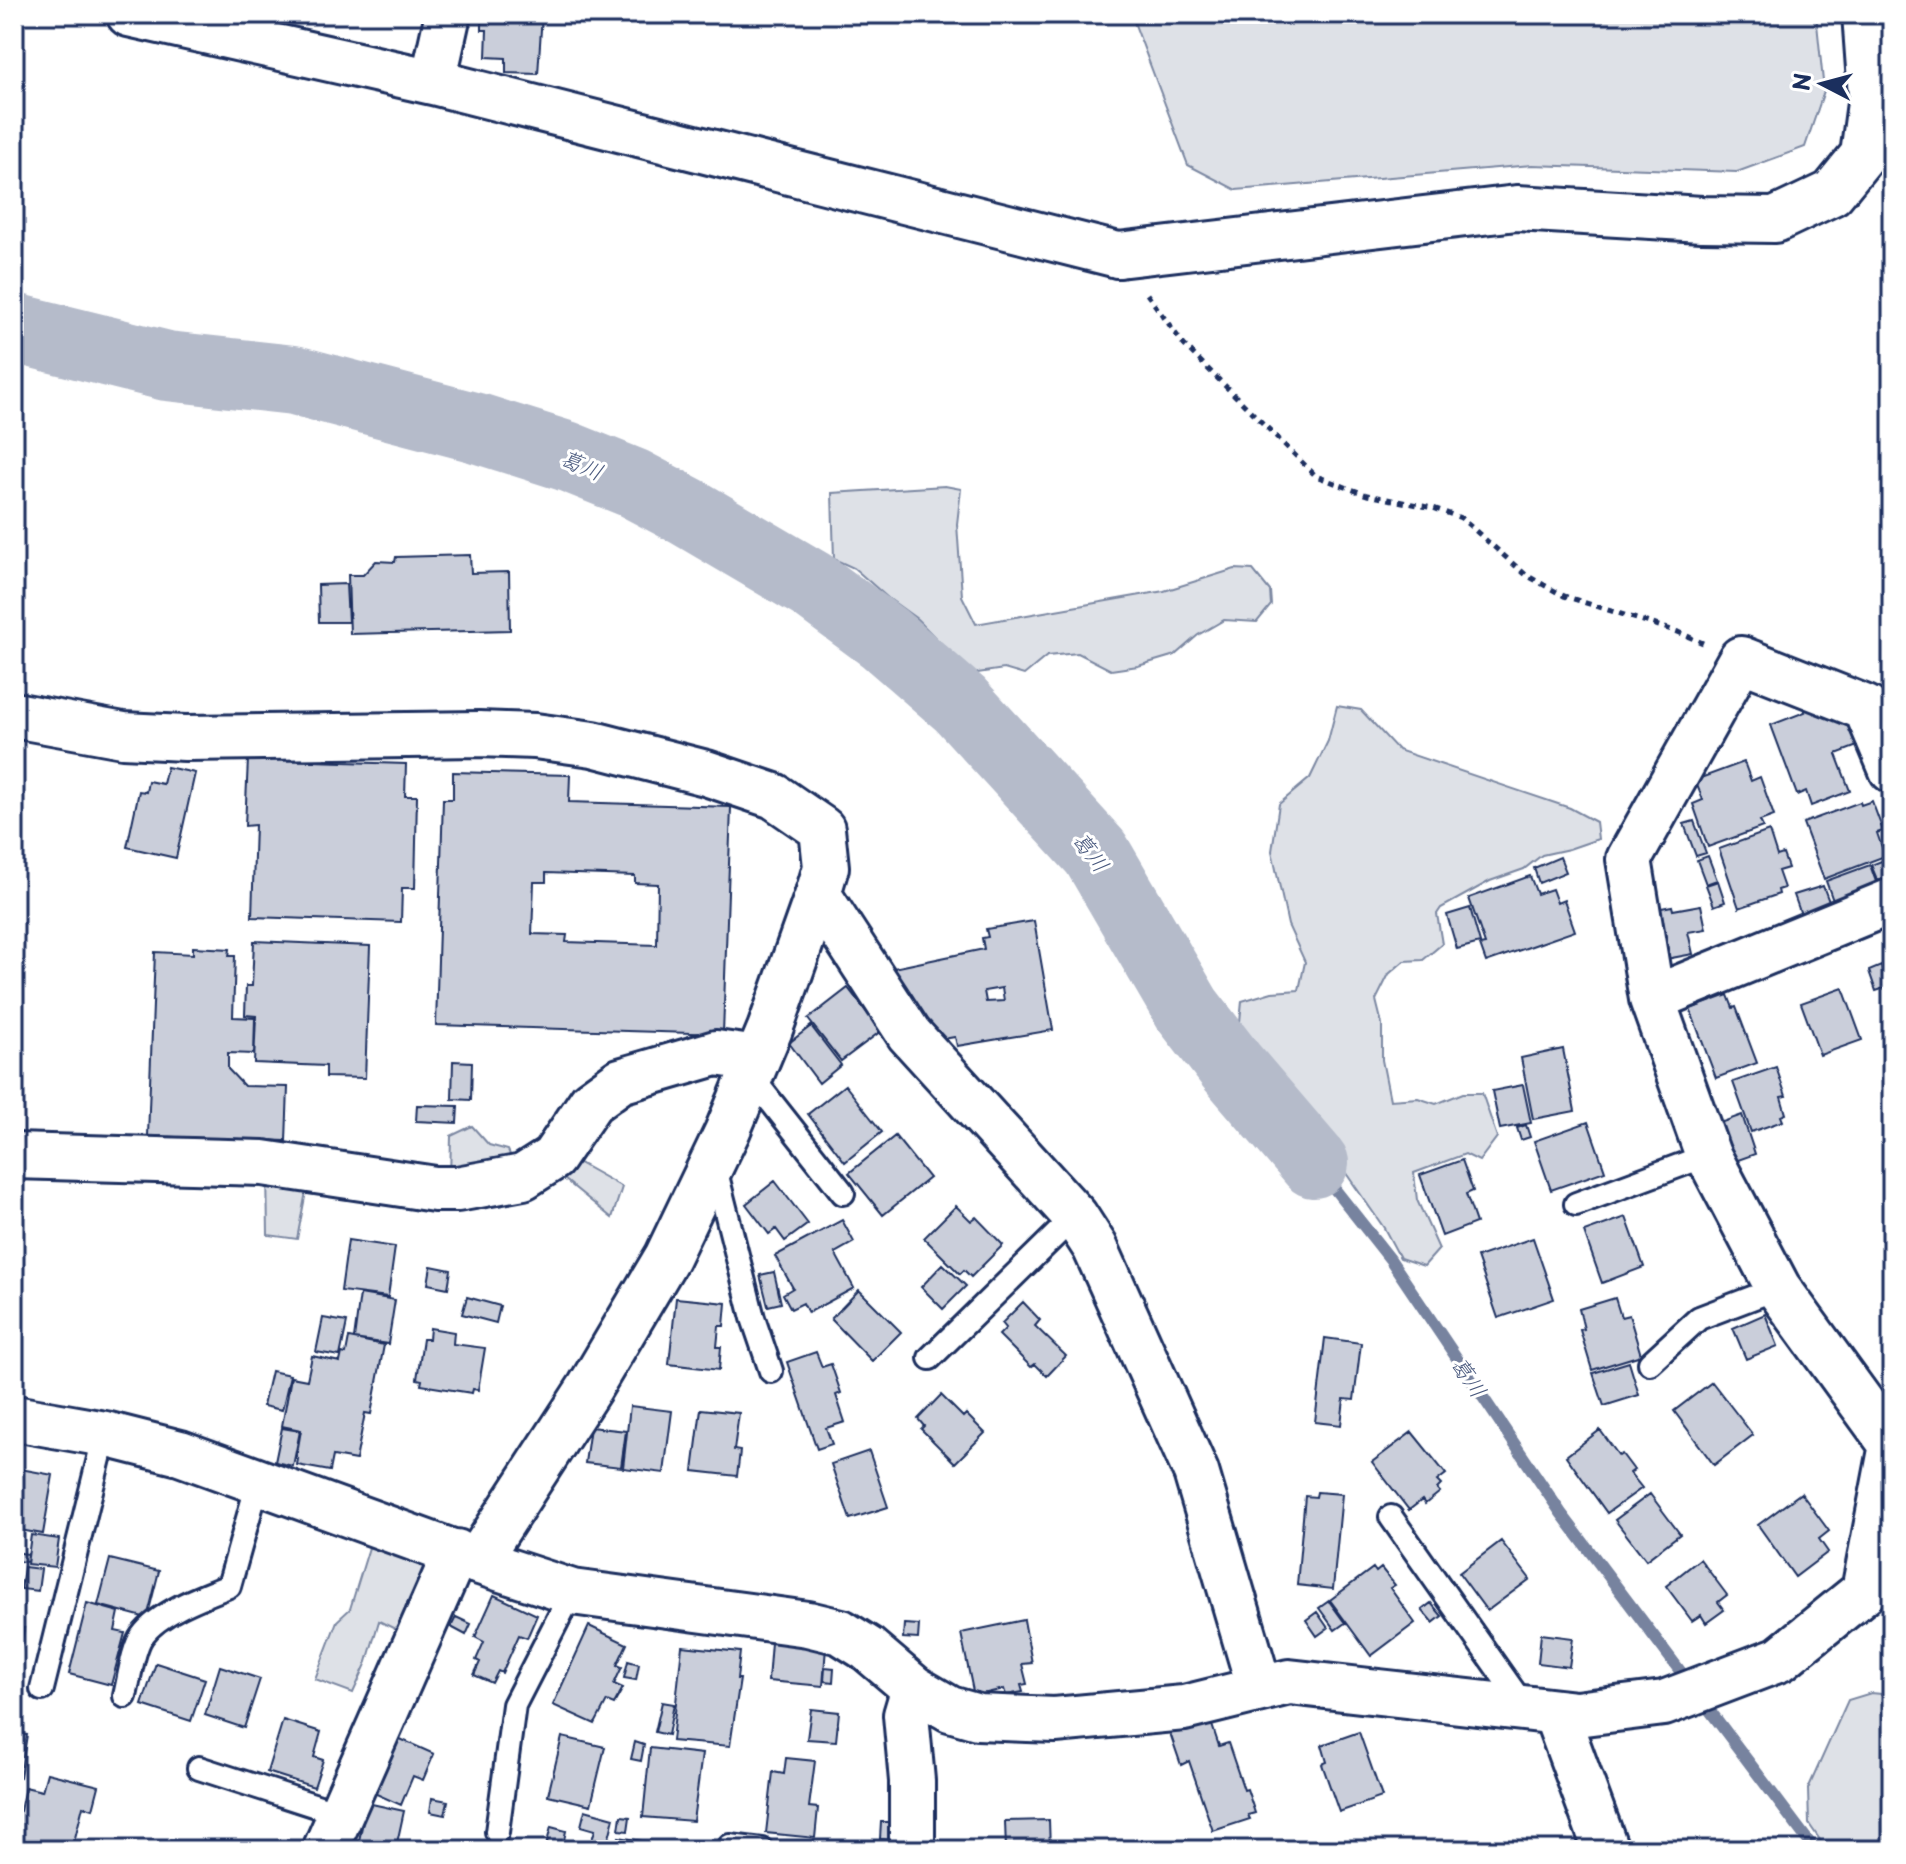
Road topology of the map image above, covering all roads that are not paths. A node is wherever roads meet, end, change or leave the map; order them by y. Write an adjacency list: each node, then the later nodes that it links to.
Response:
1 (129, 14): 4 (street)
2 (448, 14): 4 (street)
3 (1865, 14): 4 (street)
4 (433, 82)
5 (14, 715): 7 (street)
6 (1892, 770): 9 (street)
7 (818, 894): 10 (street); 16 (street)
8 (1892, 901): 9 (street)
9 (1652, 999): 11 (street)
10 (754, 1067): 12 (street); 13 (street); 14 (lane)
11 (1708, 1155): 15 (lane); 17 (street)
12 (14, 1156)
13 (713, 1161): 20 (lane); 25 (street)
14 (843, 1193)
15 (1576, 1204)
16 (1075, 1216): 18 (lane); 29 (street)
17 (1778, 1288): 19 (lane); 31 (street)
18 (930, 1358)
19 (1650, 1363)
20 (771, 1371)
21 (14, 1418): 22 (street)
22 (105, 1434): 23 (street); 28 (lane)
23 (258, 1483): 25 (street); 30 (lane)
24 (1391, 1517): 31 (lane)
25 (466, 1556): 26 (street); 33 (street)
26 (572, 1592): 27 (street); 34 (lane)
27 (914, 1688): 29 (street); 37 (street)
28 (42, 1689)
29 (1260, 1689): 31 (street)
30 (125, 1696)
31 (1542, 1712): 38 (street)
32 (199, 1768): 33 (lane)
33 (333, 1832)
34 (497, 1832)
35 (730, 1846): 36 (lane)
36 (762, 1850)
37 (912, 1850)
38 (1606, 1850)

